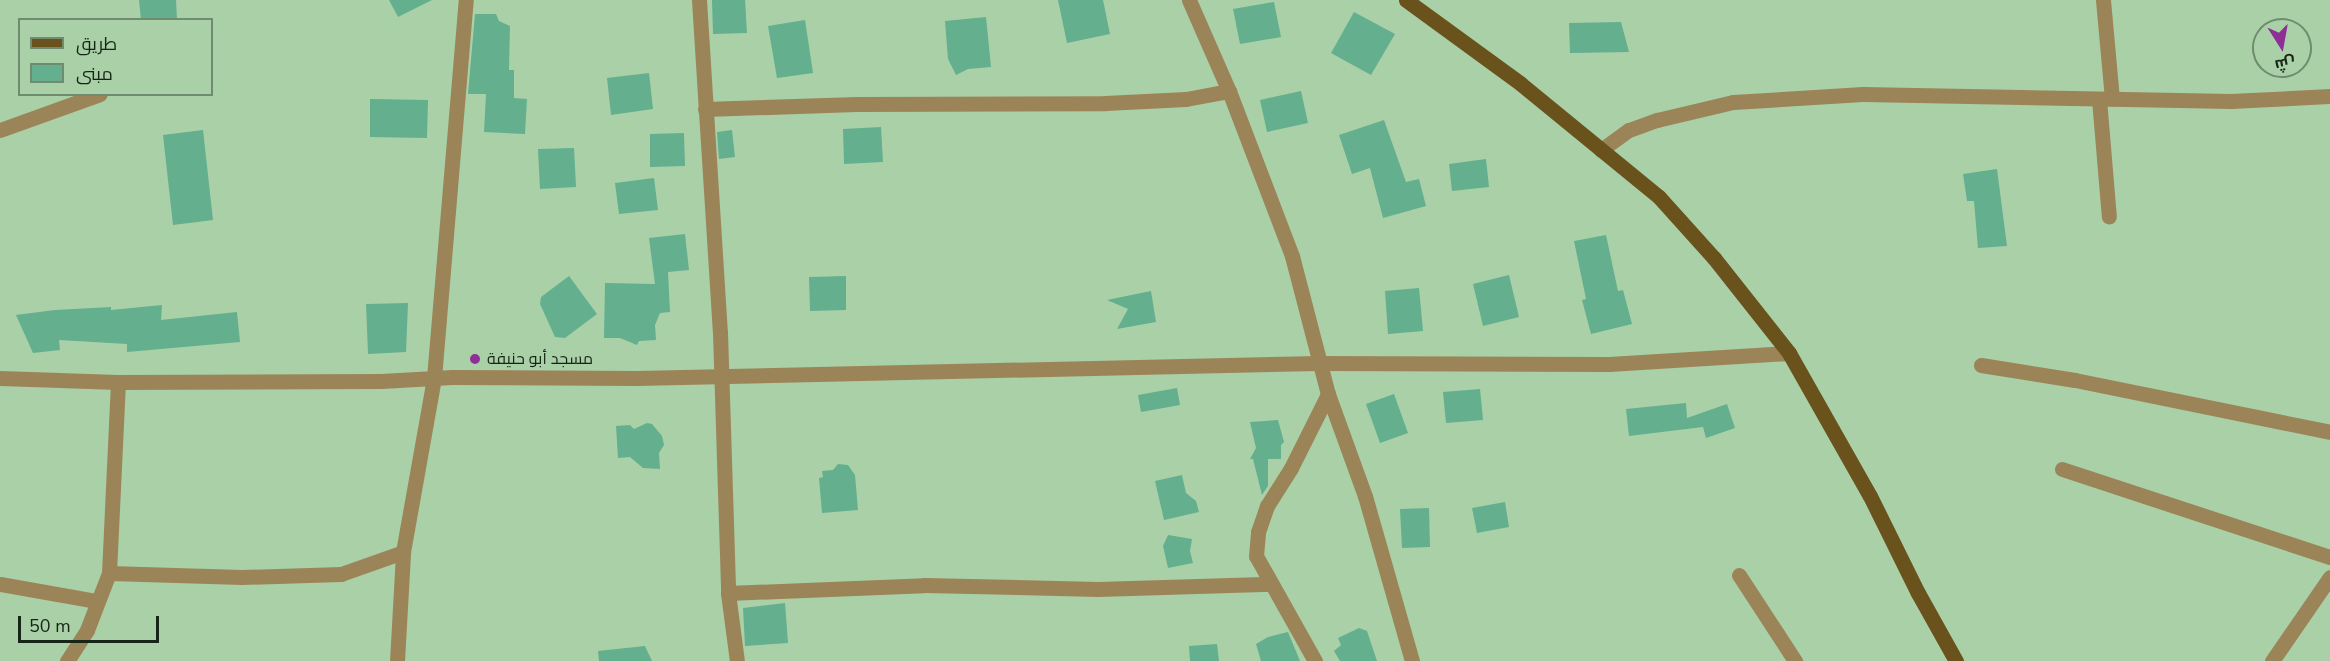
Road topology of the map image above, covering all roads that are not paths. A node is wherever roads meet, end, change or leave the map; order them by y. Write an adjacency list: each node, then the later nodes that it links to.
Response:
1 (466, 0): 19 (street)
2 (699, 0): 10 (street)
3 (1189, 0): 6 (street)
4 (1406, 0): 12 (main road)
5 (2103, 0): 9 (street)
6 (1229, 91): 10 (street); 15 (street)
7 (94, 96): 11 (street)
8 (2330, 96): 9 (street)
9 (2105, 99): 12 (street); 13 (street)
10 (705, 109): 17 (street)
11 (0, 130)
12 (1601, 150): 14 (main road)
13 (2109, 217)
14 (1789, 353): 15 (street); 39 (main road)
15 (1319, 363): 17 (street); 21 (street)
16 (1982, 365): 22 (street)
17 (721, 376): 19 (street); 31 (street)
18 (0, 378): 20 (street)
19 (434, 378): 20 (street); 24 (street)
20 (118, 382): 26 (street)
21 (1328, 394): 30 (street); 37 (street)
22 (2330, 432)
23 (2062, 469): 25 (street)
24 (403, 552): 26 (street); 34 (street)
25 (2330, 557)
26 (109, 573): 32 (street)
27 (1739, 575): 38 (street)
28 (2330, 577): 40 (street)
29 (0, 584): 32 (street)
30 (1271, 584): 31 (street); 36 (street)
31 (728, 593): 35 (street)
32 (96, 601): 33 (street)
33 (67, 661)
34 (397, 661)
35 (737, 661)
36 (1314, 661)
37 (1412, 661)
38 (1795, 661)
39 (1956, 661)
40 (2272, 661)

